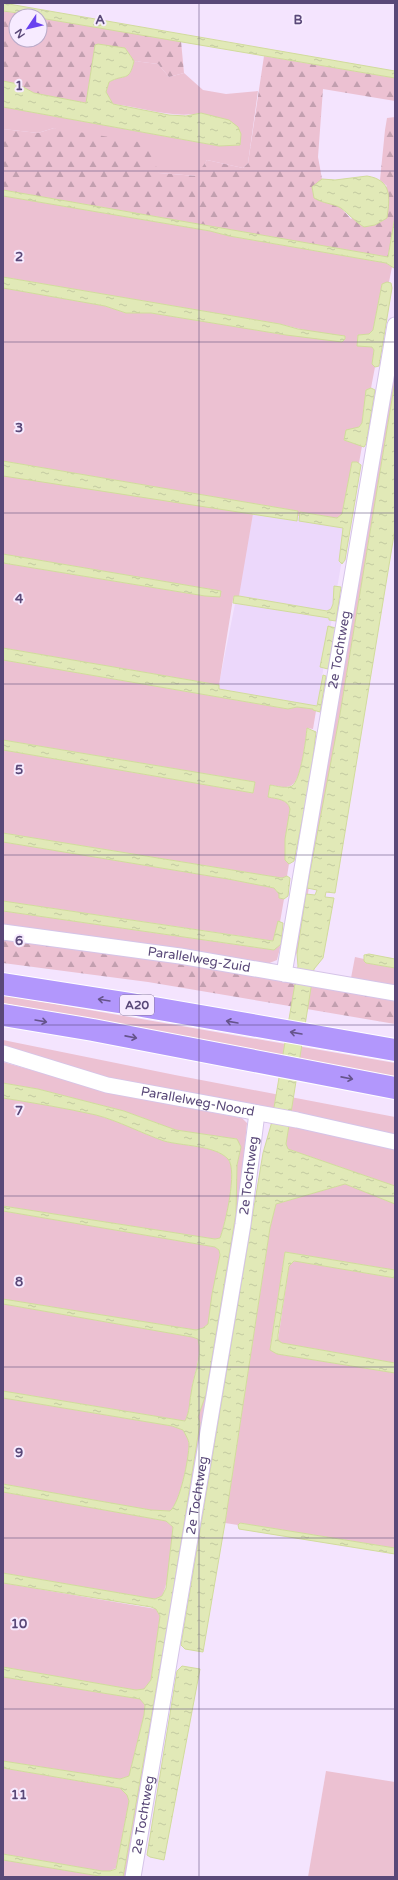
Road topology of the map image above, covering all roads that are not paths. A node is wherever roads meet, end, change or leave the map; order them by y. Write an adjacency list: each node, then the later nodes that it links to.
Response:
1 (395, 325): 3 (street, 2e Tochtweg)
2 (3, 932): 3 (street, Parallelweg-Zuid)
3 (288, 974): 5 (street, Parallelweg-Zuid)
4 (3, 984): 7 (highway, A20, one-way to 4)
5 (395, 993)
6 (3, 1015): 9 (highway, one-way to 9)
7 (395, 1050)
8 (3, 1053): 10 (street, Parallelweg-Noord)
9 (395, 1088)
10 (262, 1114): 11 (street, Parallelweg-Noord); 12 (street, 2e Tochtweg)
11 (395, 1142)
12 (134, 1877)

